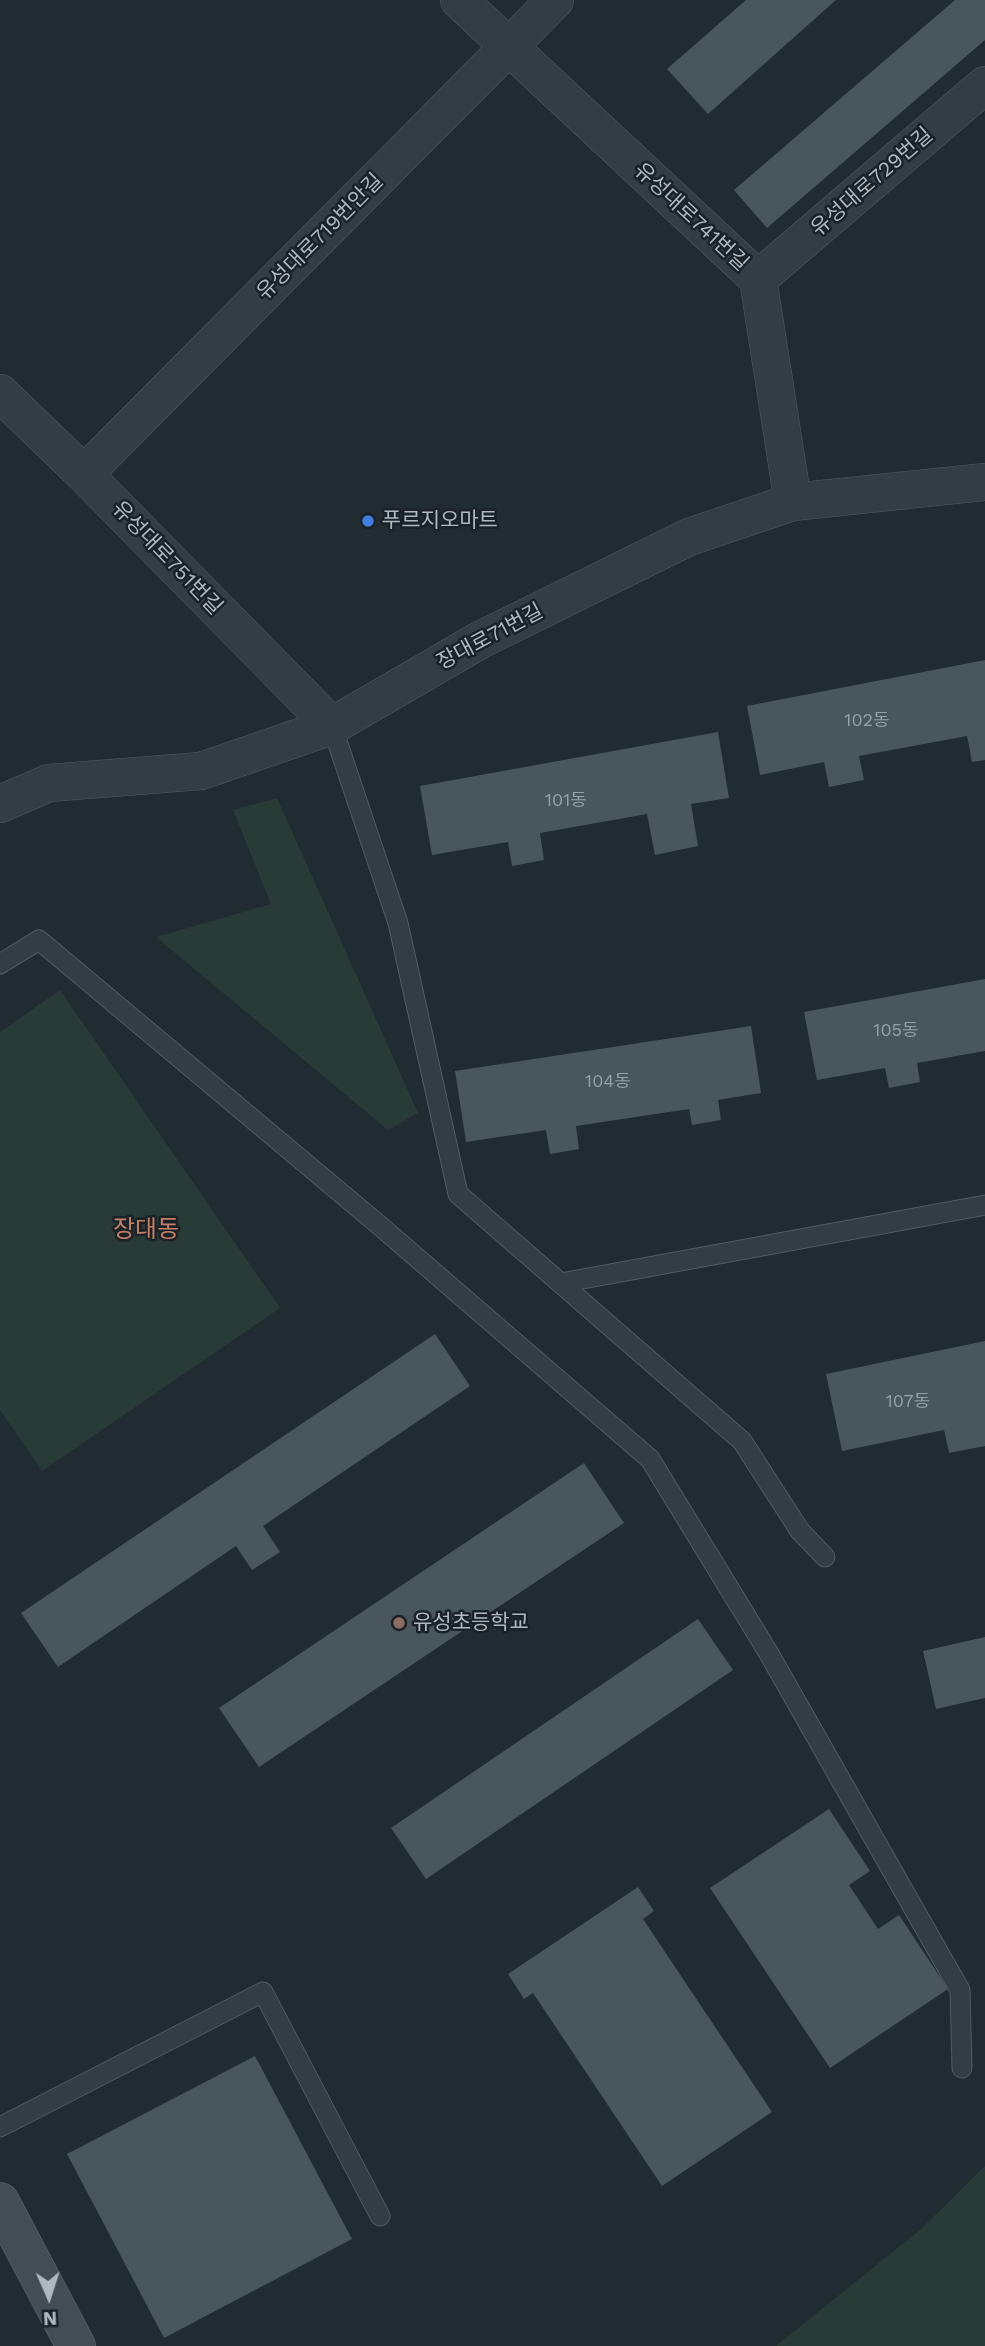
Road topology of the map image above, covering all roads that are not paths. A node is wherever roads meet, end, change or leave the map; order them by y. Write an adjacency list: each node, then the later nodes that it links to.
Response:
1 (459, 0): 3 (street, 유성대로741번길)
2 (555, 0): 3 (street, 유성대로719번안길)
3 (509, 47): 5 (street, 유성대로741번길); 7 (street, 유성대로719번안길)
4 (985, 85): 5 (street, 유성대로729번길)
5 (758, 279): 9 (street, 유성대로741번길)
6 (0, 393): 7 (street, 유성대로751번길)
7 (84, 474): 10 (street, 유성대로751번길)
8 (985, 482): 9 (street, 장대로71번길)
9 (793, 502): 10 (street, 장대로71번길)
10 (332, 726): 11 (street, 장대로71번길); 14 (lane)
11 (0, 804)
12 (0, 964): 16 (lane)
13 (985, 1205): 14 (lane)
14 (561, 1283): 15 (lane)
15 (825, 1557)
16 (962, 2068)
17 (0, 2127): 19 (lane)
18 (0, 2203): 20 (street)
19 (380, 2216)
20 (76, 2346)

